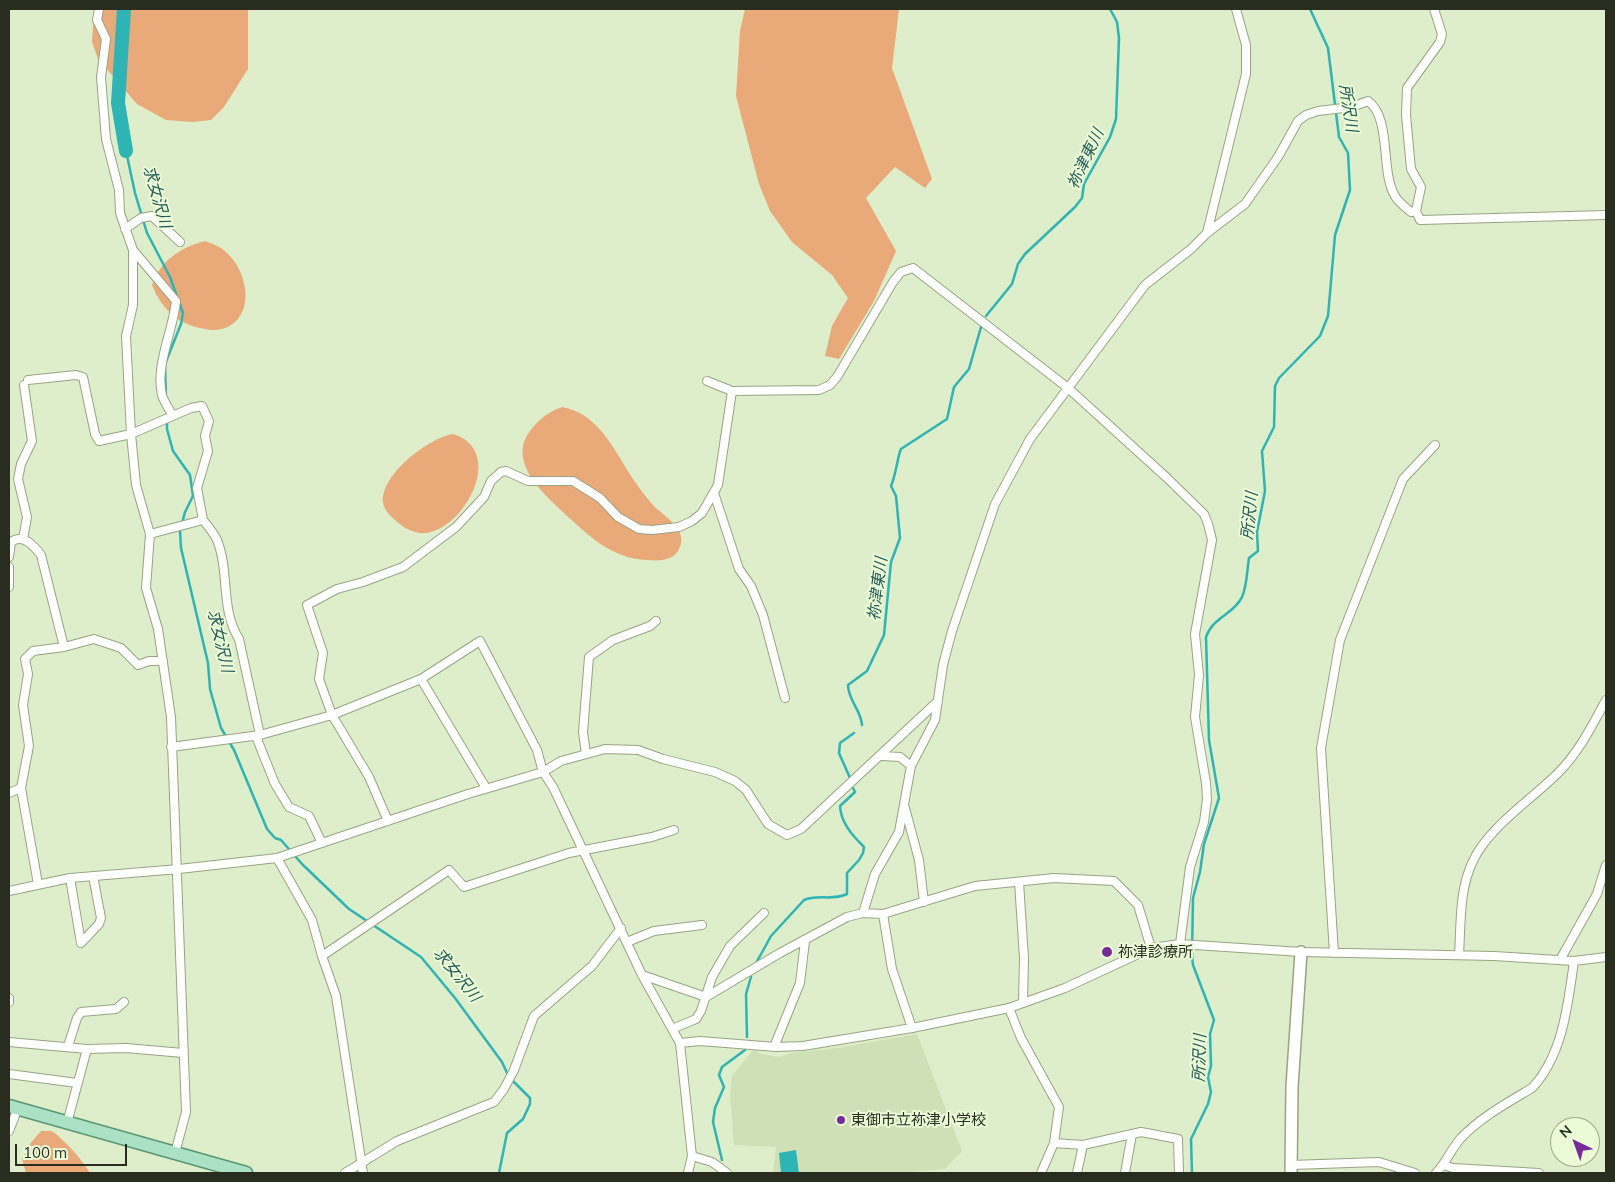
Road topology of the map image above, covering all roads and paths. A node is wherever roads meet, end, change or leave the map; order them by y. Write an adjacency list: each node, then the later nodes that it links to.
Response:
1 (99, 9): 6 (street)
2 (1236, 9): 7 (street)
3 (1434, 9): 4 (street)
4 (1416, 210): 5 (street); 7 (street)
5 (1606, 215)
6 (125, 229): 8 (street); 9 (street)
7 (1207, 233): 11 (street)
8 (180, 242)
9 (133, 250): 13 (street); 14 (street)
10 (706, 381): 12 (street)
11 (1068, 388): 12 (street); 29 (street); 61 (street)
12 (732, 391): 16 (street)
13 (173, 416): 14 (street); 17 (street)
14 (131, 434): 18 (street); 19 (street)
15 (1435, 445): 64 (street)
16 (714, 493): 27 (street); 30 (street)
17 (203, 520): 18 (street); 31 (street)
18 (150, 534): 25 (street)
19 (24, 539): 20 (street); 24 (street)
20 (9, 557)
21 (9, 567): 22 (street)
22 (9, 587)
23 (656, 621): 33 (street)
24 (64, 647): 25 (street); 37 (street)
25 (163, 661): 32 (street)
26 (421, 679): 30 (street); 36 (street); 38 (street)
27 (785, 698)
28 (1606, 700): 65 (street)
29 (938, 701): 34 (street); 35 (street)
30 (332, 715): 31 (street); 41 (street)
31 (260, 735): 32 (street); 43 (street)
32 (171, 747): 47 (street)
33 (586, 754): 34 (street); 36 (street)
34 (882, 756): 35 (street)
35 (911, 766): 40 (street)
36 (543, 772): 38 (street); 44 (street)
37 (21, 788): 39 (street); 51 (street)
38 (486, 788): 41 (street)
39 (9, 793)
40 (905, 808): 53 (street); 54 (street)
41 (388, 821): 43 (street)
42 (674, 830): 44 (street)
43 (322, 843): 45 (street)
44 (582, 850): 58 (street); 66 (street)
45 (277, 858): 47 (street); 66 (street)
46 (1606, 865): 68 (street)
47 (179, 870): 48 (street); 82 (street)
48 (93, 876): 49 (street); 49 (street)
49 (70, 878): 51 (street)
50 (1020, 882): 53 (street); 62 (street); 73 (street)
51 (38, 884): 52 (street)
52 (9, 891)
53 (924, 902): 56 (street)
54 (863, 912): 56 (street); 59 (street)
55 (764, 913): 71 (street)
56 (884, 914): 75 (street)
57 (702, 925): 60 (street)
58 (621, 928): 60 (street); 94 (street)
59 (804, 940): 71 (street); 80 (street)
60 (627, 942): 70 (street)
61 (1180, 944): 62 (street); 63 (street)
62 (1151, 948): 73 (street)
63 (1301, 952): 64 (street); 95 (street)
64 (1334, 953): 65 (street)
65 (1459, 955): 68 (street)
66 (322, 956): 94 (street)
67 (1606, 957): 69 (street)
68 (1560, 960): 69 (street)
69 (1574, 961): 93 (street)
70 (642, 975): 71 (street); 76 (street)
71 (706, 997): 76 (street)
72 (124, 1002): 79 (street)
73 (1023, 1002): 74 (street)
74 (1009, 1008): 75 (street); 89 (street)
75 (912, 1028): 80 (street)
76 (672, 1029): 78 (street)
77 (9, 1042): 79 (street)
78 (680, 1043): 80 (street); 92 (street)
79 (68, 1046): 81 (street)
80 (774, 1047)
81 (87, 1049): 82 (street); 84 (street)
82 (183, 1053): 91 (street)
83 (9, 1074): 84 (street)
84 (77, 1083): 86 (street)
85 (13, 1107): 86 (main road); 87 (street)
86 (67, 1123): 91 (main road)
87 (9, 1131)
88 (1132, 1134): 90 (street); 102 (street); 103 (street)
89 (1054, 1143): 90 (street); 100 (street)
90 (1083, 1145): 101 (street)
91 (175, 1153): 96 (main road)
92 (692, 1156): 98 (street); 99 (street)
93 (1444, 1165): 105 (street); 106 (street)
94 (362, 1169): 97 (street)
95 (1291, 1169): 104 (street)
96 (246, 1173)
97 (345, 1173)
98 (688, 1173)
99 (727, 1173)
100 (1041, 1173)
101 (1077, 1173)
102 (1125, 1173)
103 (1179, 1173)
104 (1415, 1173)
105 (1436, 1173)
106 (1539, 1173)

